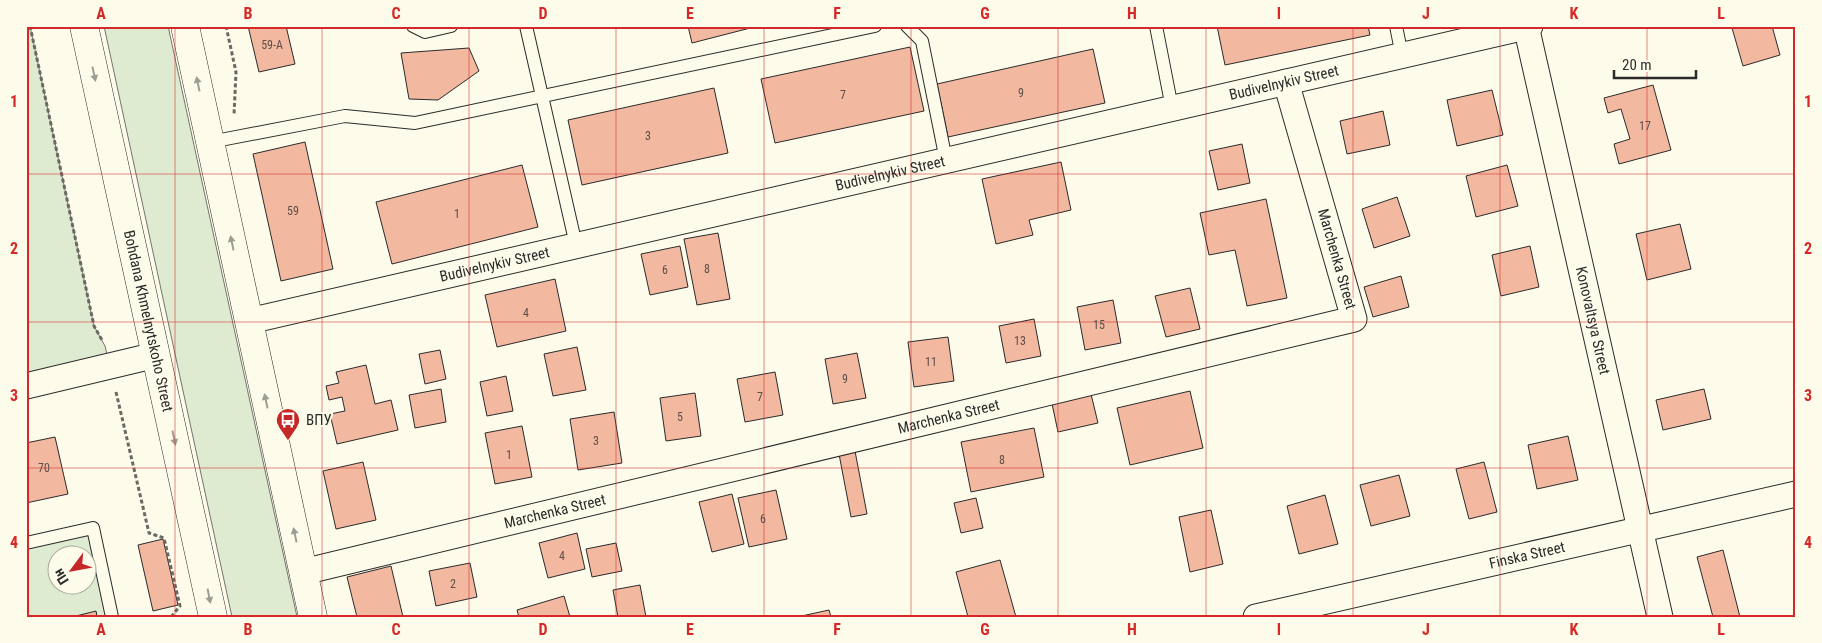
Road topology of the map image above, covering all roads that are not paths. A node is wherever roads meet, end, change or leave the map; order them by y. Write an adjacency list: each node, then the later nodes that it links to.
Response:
1 (84, 26): 19 (street, Bohdana Khmelnytskoho Street, one-way to 19)
2 (185, 26): 15 (street, one-way to 2)
3 (412, 26): 4 (lane)
4 (451, 26)
5 (526, 26): 13 (lane)
6 (875, 26): 13 (lane)
7 (907, 26): 16 (lane)
8 (1156, 26): 14 (lane)
9 (1396, 26): 11 (lane)
10 (1528, 27): 11 (street, Budivelnykiv Street); 22 (street, Konovaltsya Street)
11 (1402, 56): 12 (street, Budivelnykiv Street)
12 (1286, 82): 14 (street, Budivelnykiv Street); 24 (street, Marchenka Street)
13 (542, 96): 15 (lane); 17 (lane)
14 (1172, 108): 16 (street, Budivelnykiv Street)
15 (222, 140): 18 (street, one-way to 15)
16 (946, 160): 17 (street, Budivelnykiv Street)
17 (576, 245): 18 (street, Budivelnykiv Street)
18 (249, 320): 24 (street, one-way to 18)
19 (156, 355): 20 (street); 26 (street, Bohdana Khmelnytskoho Street, one-way to 26)
20 (26, 386)
21 (1796, 494): 22 (street, Finska Street)
22 (1639, 530): 28 (street, Finska Street); 29 (street, Konovaltsya Street)
23 (26, 543): 25 (lane)
24 (303, 572): 27 (street)
25 (112, 617)
26 (213, 617)
27 (313, 617)
28 (1256, 617)
29 (1660, 617)

